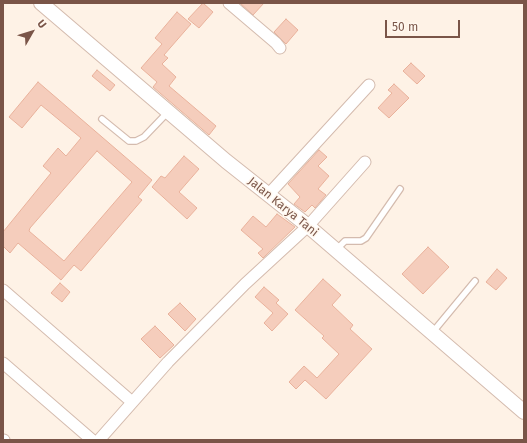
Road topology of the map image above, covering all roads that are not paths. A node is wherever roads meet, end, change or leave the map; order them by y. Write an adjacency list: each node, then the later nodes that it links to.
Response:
1 (41, 3): 5 (street, Jalan Karya Tani)
2 (229, 3): 3 (street)
3 (280, 48)
4 (369, 85): 9 (street)
5 (168, 112): 6 (lane); 9 (street, Jalan Karya Tani)
6 (102, 119)
7 (365, 162): 10 (street)
8 (400, 189): 11 (lane)
9 (268, 195): 10 (street, Jalan Karya Tani)
10 (308, 226): 11 (street, Jalan Karya Tani); 16 (street)
11 (336, 250): 14 (street, Jalan Karya Tani)
12 (475, 281): 14 (lane)
13 (3, 290): 16 (street)
14 (432, 333): 17 (street, Jalan Karya Tani)
15 (3, 363): 18 (street)
16 (132, 402): 19 (street)
17 (524, 412)
18 (92, 440)
19 (99, 440)

